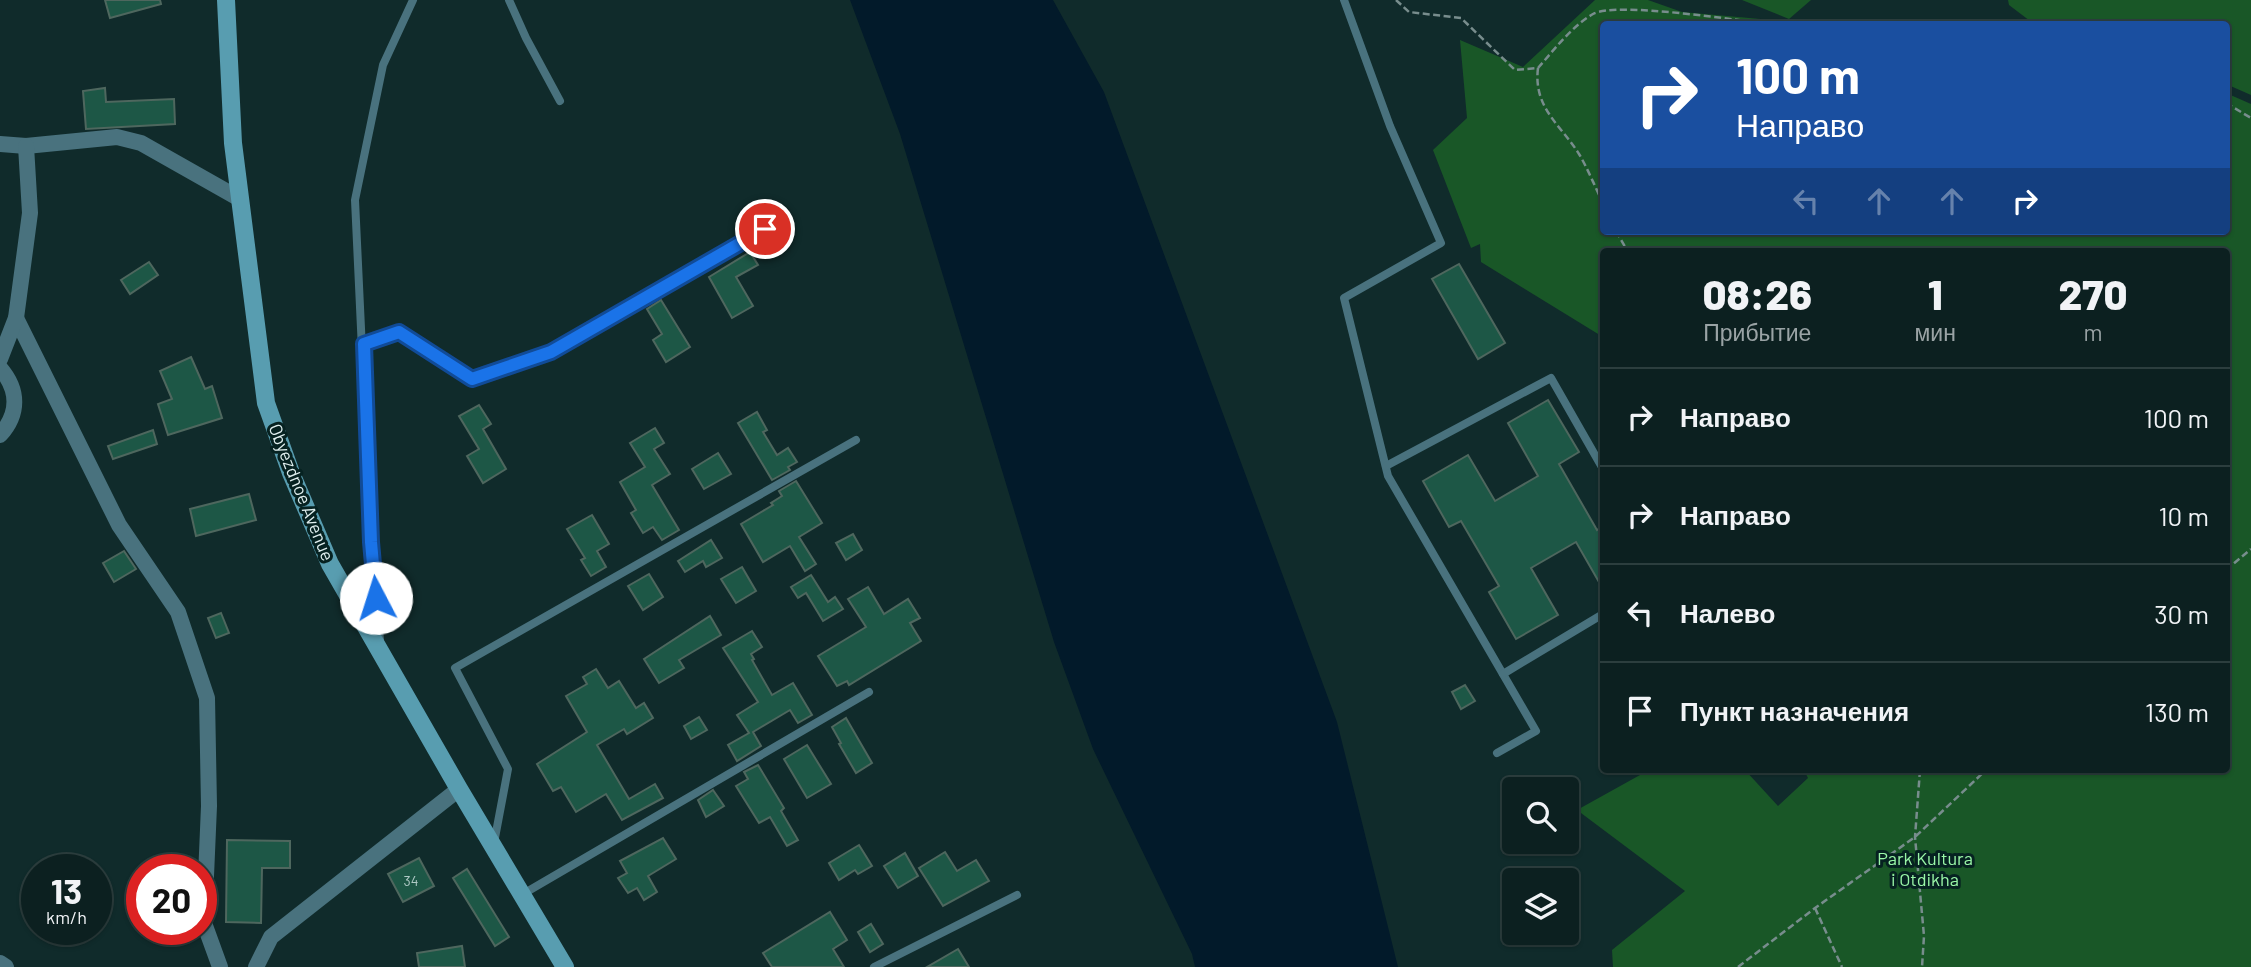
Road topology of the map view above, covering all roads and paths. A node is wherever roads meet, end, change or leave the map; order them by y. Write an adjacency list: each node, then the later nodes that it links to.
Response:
1 (226, 0): 14 (main road, Obyezdnoe Avenue)
2 (413, 0): 17 (lane)
3 (509, 0): 8 (lane)
4 (1344, 0): 23 (lane)
5 (1396, 0): 7 (path)
6 (1746, 21): 7 (path)
7 (1538, 68): 13 (path)
8 (560, 101)
9 (2230, 105): 10 (path)
10 (2251, 118)
11 (0, 144): 12 (street)
12 (26, 146): 14 (street); 16 (street)
13 (1600, 197)
14 (240, 199): 27 (main road, Obyezdnoe Avenue)
15 (765, 229): 17 (lane)
16 (16, 318): 18 (street); 41 (street)
17 (364, 344): 27 (lane)
18 (0, 359)
19 (0, 368): 20 (street)
20 (0, 435)
21 (856, 440): 35 (lane)
22 (1600, 464): 23 (lane)
23 (1386, 466): 28 (lane)
24 (2251, 549): 25 (path)
25 (2230, 567)
26 (1600, 616): 28 (lane)
27 (381, 653): 33 (main road, Obyezdnoe Avenue)
28 (1503, 674): 30 (lane)
29 (869, 692): 36 (lane)
30 (1497, 753)
31 (1920, 773): 34 (path)
32 (1983, 773): 34 (path)
33 (458, 789): 35 (main road, Obyezdnoe Avenue); 42 (street)
34 (1915, 836): 38 (path); 47 (path)
35 (494, 846): 36 (main road, Obyezdnoe Avenue)
36 (523, 894): 43 (main road, Obyezdnoe Avenue)
37 (1017, 895): 44 (lane)
38 (1815, 908): 45 (path); 46 (path)
39 (0, 963): 40 (street)
40 (6, 967)
41 (220, 967)
42 (256, 967)
43 (565, 967)
44 (874, 967)
45 (1738, 967)
46 (1842, 967)
47 (1922, 967)

